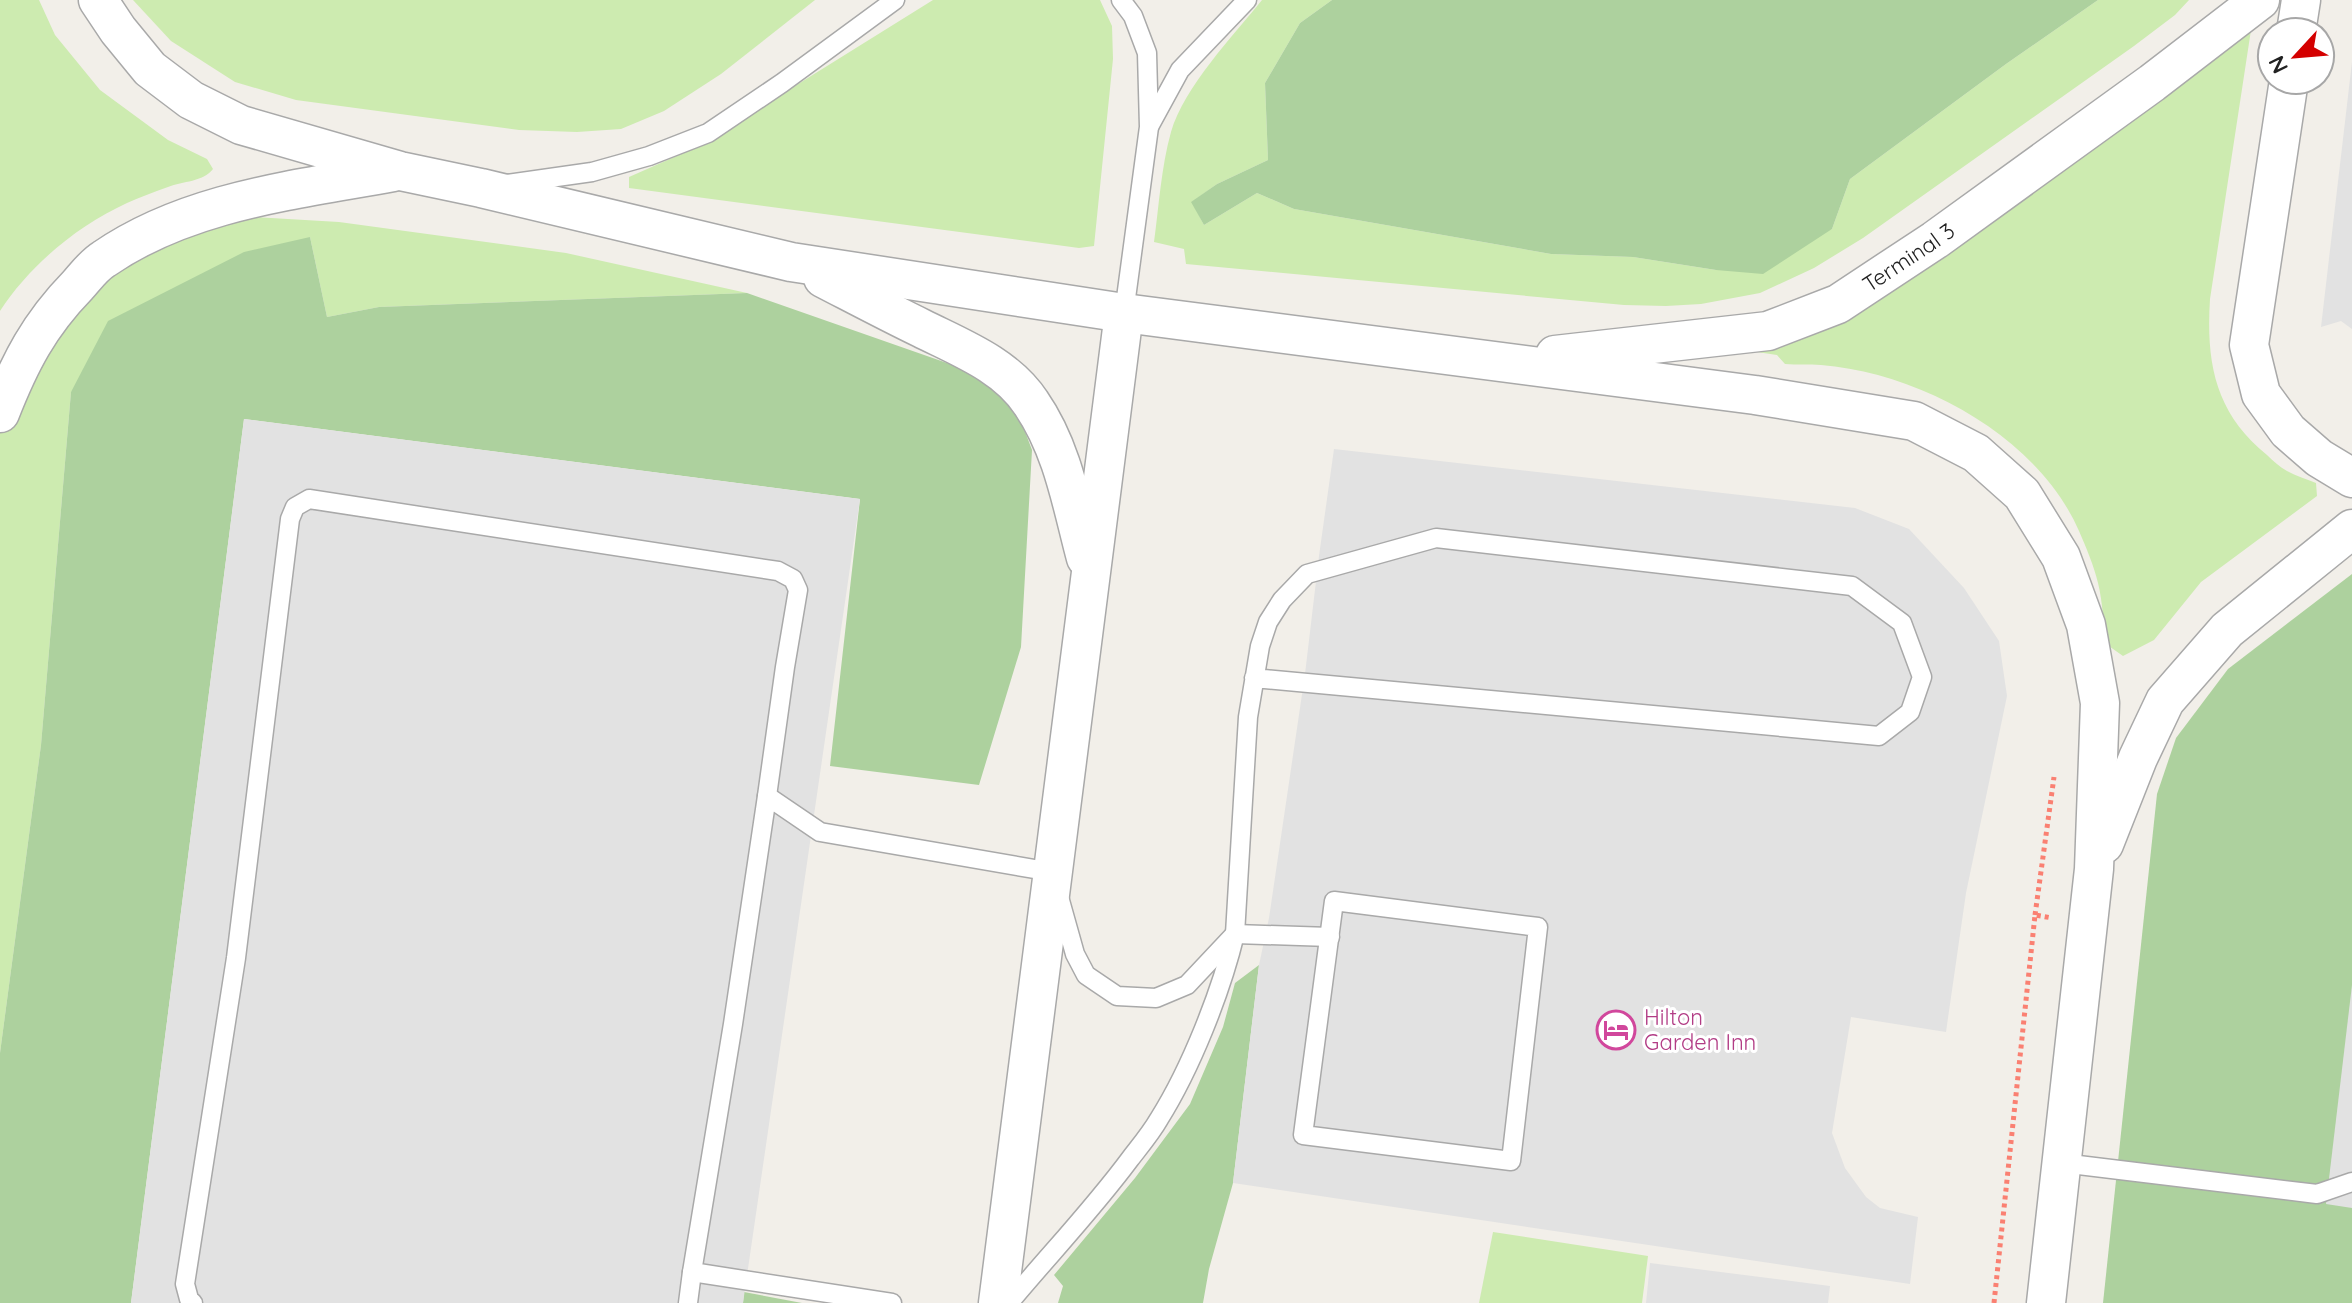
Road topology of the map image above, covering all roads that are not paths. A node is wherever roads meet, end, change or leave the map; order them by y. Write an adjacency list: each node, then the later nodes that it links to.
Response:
1 (98, 0): 8 (street)
2 (895, 0): 9 (lane)
3 (1121, 0): 7 (lane)
4 (1247, 0): 7 (lane)
5 (2260, 0): 12 (street, Terminal 3)
6 (2287, 96): 14 (street)
7 (1149, 127): 11 (lane)
8 (400, 171): 9 (street); 13 (street)
9 (481, 188): 10 (street)
10 (791, 262): 11 (street); 16 (street)
11 (1124, 313): 12 (street); 16 (street)
12 (1494, 362): 19 (street)
13 (0, 413)
14 (2352, 478)
15 (2352, 529): 19 (street)
16 (1091, 580): 20 (street)
17 (1254, 678): 17 (lane); 21 (lane)
18 (767, 796): 20 (lane); 25 (lane); 26 (lane)
19 (2094, 869): 23 (street)
20 (1052, 872): 21 (lane); 29 (street)
21 (1235, 934): 22 (lane); 30 (lane)
22 (1330, 937): 22 (lane)
23 (2062, 1163): 24 (lane); 31 (street)
24 (2352, 1182)
25 (692, 1272): 27 (lane); 28 (lane)
26 (193, 1303)
27 (688, 1303)
28 (892, 1303)
29 (998, 1303)
30 (1009, 1303)
31 (2046, 1303)

